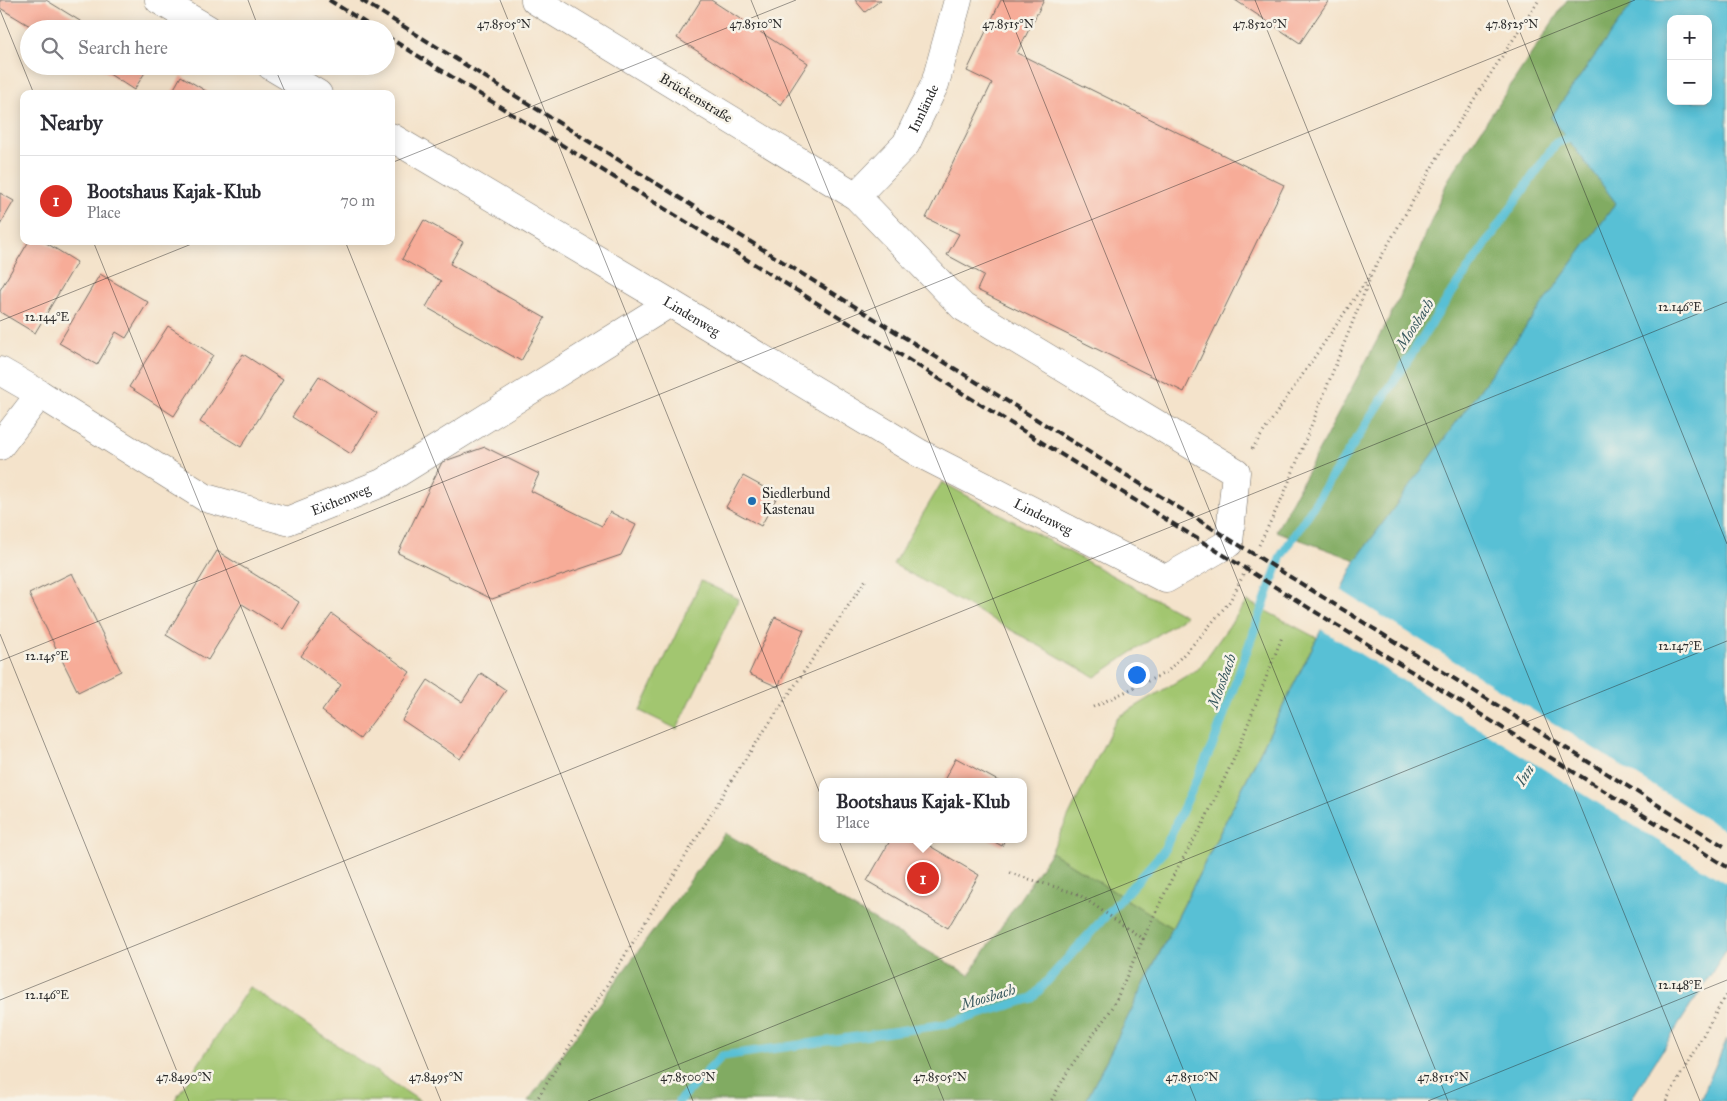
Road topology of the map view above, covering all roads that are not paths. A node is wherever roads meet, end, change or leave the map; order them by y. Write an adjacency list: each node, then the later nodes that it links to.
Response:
1 (159, 0): 4 (street)
2 (535, 0): 8 (street, Brückenstraße)
3 (958, 0): 8 (street, Innlände)
4 (193, 20)
5 (286, 75): 6 (street)
6 (311, 90)
7 (395, 139): 9 (street, Lindenweg)
8 (856, 196): 9 (street, Lindenweg)
9 (670, 303): 11 (street, Eichenweg)
10 (0, 372): 11 (street, Eichenweg)
11 (40, 394): 12 (street)
12 (0, 446)

